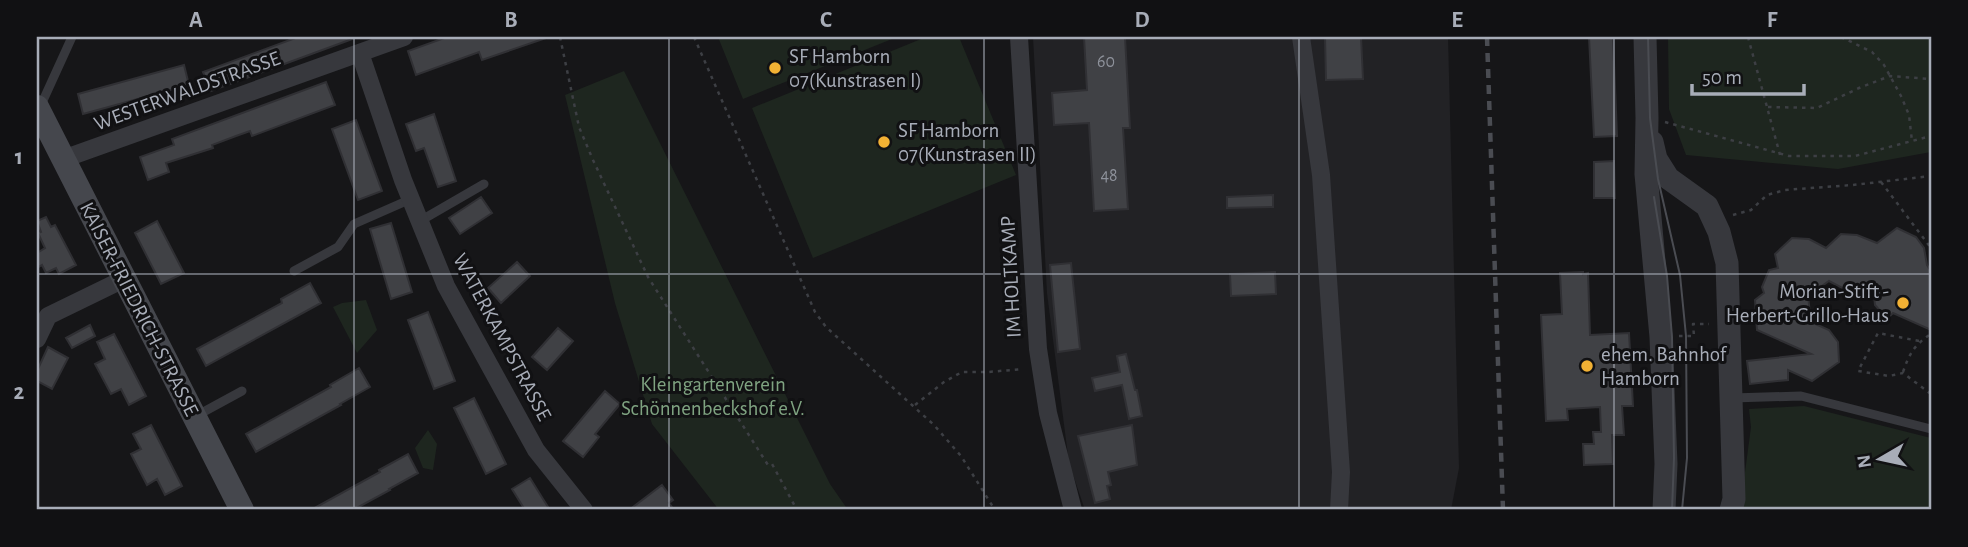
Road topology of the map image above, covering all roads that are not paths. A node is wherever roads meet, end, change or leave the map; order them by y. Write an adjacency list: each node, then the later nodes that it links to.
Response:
1 (72, 37): 7 (lane)
2 (404, 37): 6 (street, WESTERWALDSTRASSE)
3 (1019, 37): 22 (street, IM HOLTKAMP)
4 (1301, 37): 23 (street)
5 (1645, 37): 8 (street)
6 (360, 53): 9 (street, WESTERWALDSTRASSE); 11 (street, WATERKAMPSTRASSE)
7 (38, 109): 9 (main road, KAISER-FRIEDRICH-STRASSE)
8 (1647, 118): 17 (street); 24 (street)
9 (63, 159): 14 (main road, KAISER-FRIEDRICH-STRASSE)
10 (484, 184): 12 (lane)
11 (411, 199): 12 (street, WATERKAMPSTRASSE); 13 (lane)
12 (420, 222): 21 (street, WATERKAMPSTRASSE)
13 (294, 271)
14 (124, 279): 15 (street); 18 (main road, KAISER-FRIEDRICH-STRASSE)
15 (37, 340)
16 (242, 391): 18 (lane)
17 (1732, 398): 19 (lane); 25 (street)
18 (195, 417): 20 (main road, KAISER-FRIEDRICH-STRASSE)
19 (1931, 429)
20 (242, 510)
21 (584, 510)
22 (1073, 510)
23 (1339, 510)
24 (1664, 510)
25 (1731, 510)

